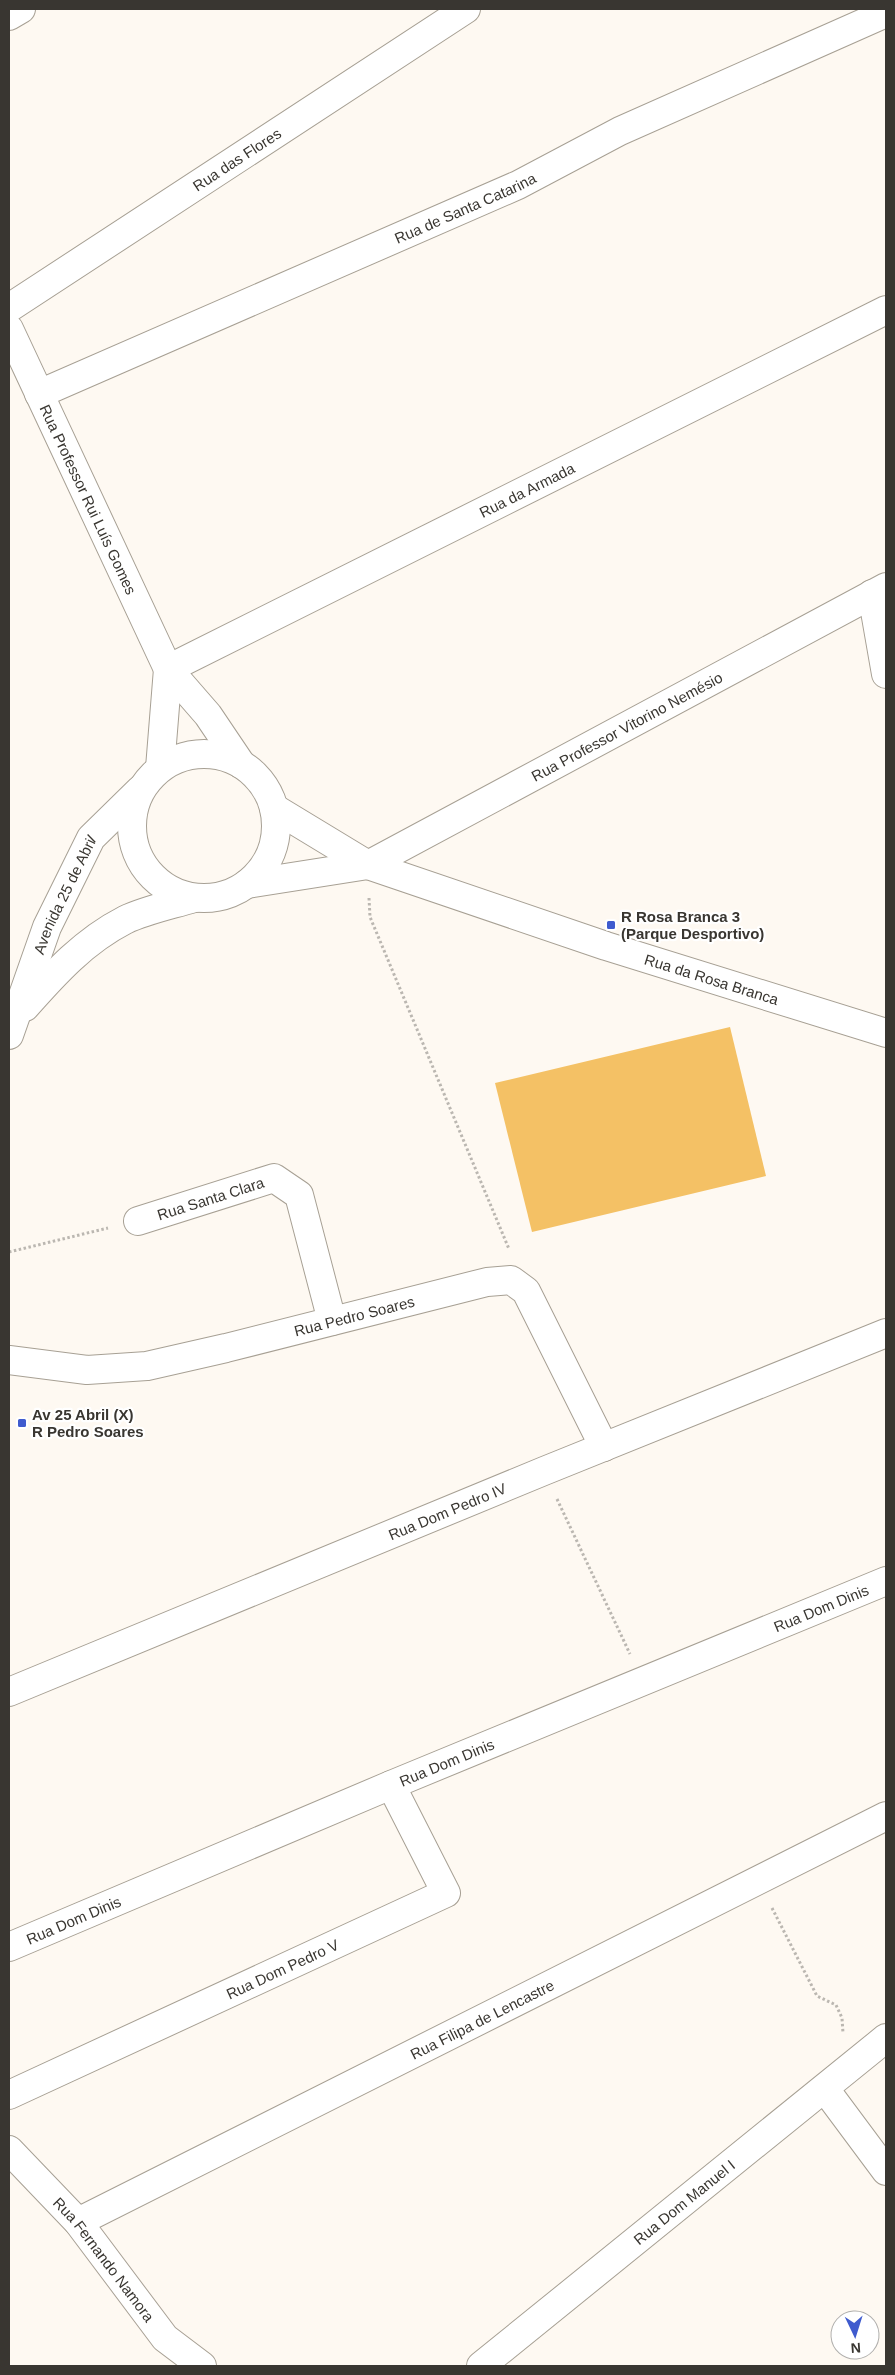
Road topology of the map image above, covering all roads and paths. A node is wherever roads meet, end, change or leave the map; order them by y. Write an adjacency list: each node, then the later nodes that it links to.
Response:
1 (21, 9): 4 (street)
2 (466, 9): 5 (street, Rua das Flores)
3 (886, 13): 8 (street, Rua de Santa Catarina)
4 (9, 16)
5 (9, 308)
6 (886, 310): 10 (street, Rua da Armada)
7 (9, 329): 8 (street, Rua Professor Rui Luís Gomes)
8 (39, 394): 10 (street, Rua Professor Rui Luís Gomes)
9 (879, 590): 11 (street); 16 (street, Rua Professor Vitorino Nemésio)
10 (168, 669): 12 (street, Rua Professor Rui Luís Gomes); 13 (street, Rua Professor Rui Luís Gomes)
11 (886, 674)
12 (241, 764): 13 (street); 15 (street)
13 (160, 768): 14 (street)
14 (142, 789): 18 (street); 19 (street, Avenida 25 de Abril)
15 (274, 808): 16 (street, Rua da Rosa Branca); 17 (street)
16 (368, 865): 17 (street, Rua da Rosa Branca); 20 (street, Rua da Rosa Branca); 23 (path)
17 (247, 884): 18 (street)
18 (194, 898): 19 (street, Avenida 25 de Abril)
19 (12, 1026)
20 (886, 1033)
21 (138, 1221): 22 (path); 24 (street, Rua Santa Clara)
22 (9, 1252)
23 (526, 1291): 24 (street, Rua Pedro Soares); 27 (street)
24 (332, 1321): 26 (street, Rua Pedro Soares)
25 (886, 1333): 27 (street, Rua Dom Pedro IV)
26 (9, 1360)
27 (604, 1447): 28 (street, Rua Dom Pedro IV)
28 (544, 1471): 30 (path); 31 (street, Rua Dom Pedro IV)
29 (886, 1581): 30 (street, Rua Dom Dinis)
30 (643, 1680): 32 (street, Rua Dom Dinis)
31 (9, 1692)
32 (392, 1785): 35 (street, Rua Dom Dinis); 39 (street, Rua Dom Pedro V)
33 (886, 1816): 34 (street, Rua Filipa de Lencastre)
34 (758, 1881): 37 (path); 42 (street, Rua Filipa de Lencastre)
35 (9, 1947)
36 (886, 2038): 37 (street, Rua Dom Manuel I)
37 (856, 2063): 38 (street, Rua Dom Manuel I)
38 (825, 2089): 41 (street); 44 (street, Rua Dom Manuel I)
39 (9, 2095)
40 (9, 2150): 42 (street, Rua Fernando Namora)
41 (886, 2171)
42 (78, 2222): 43 (street, Rua Fernando Namora)
43 (202, 2366)
44 (481, 2366)

